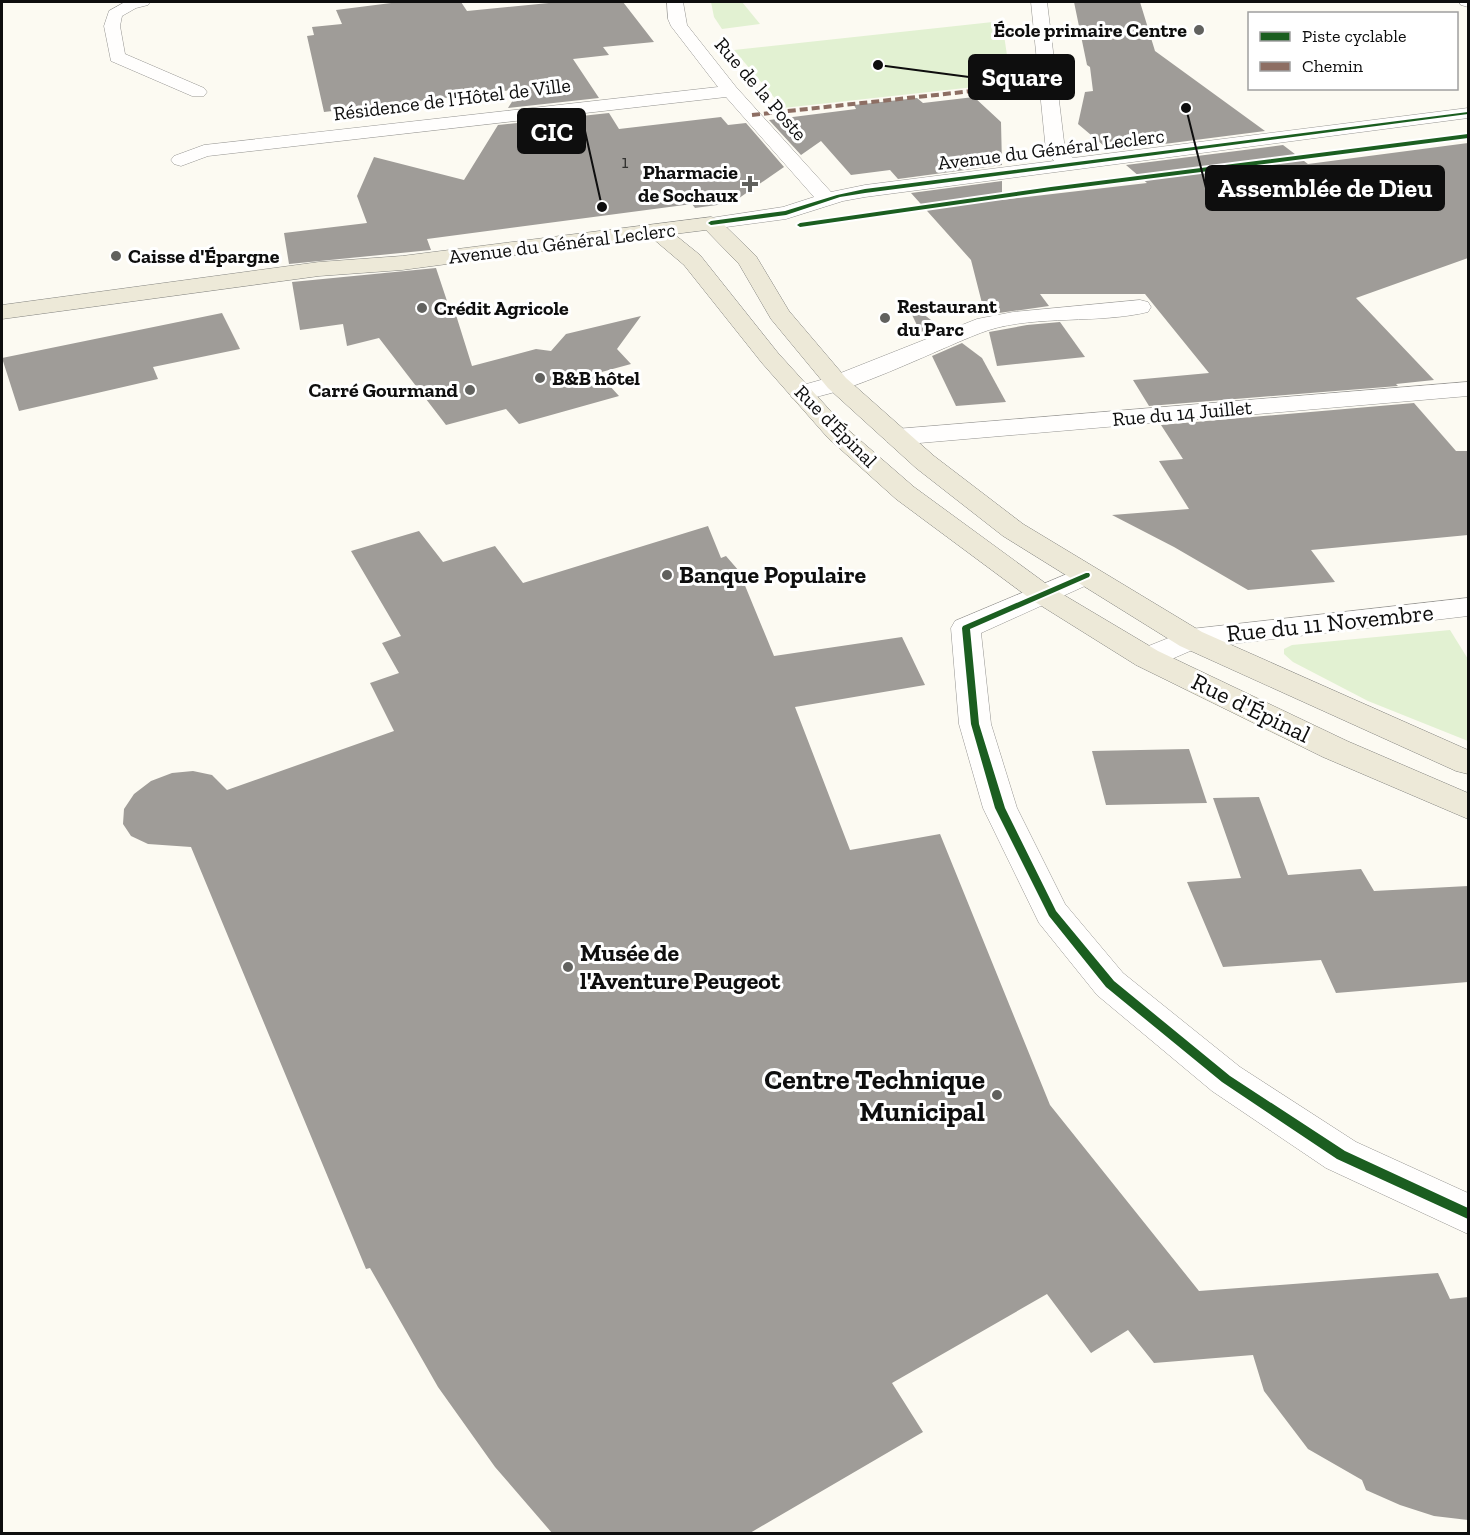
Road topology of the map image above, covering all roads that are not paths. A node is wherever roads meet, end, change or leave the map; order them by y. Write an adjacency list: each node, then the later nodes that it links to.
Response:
1 (142, 2): 5 (street)
2 (675, 2): 4 (street, Rue de la Poste)
3 (1038, 2): 8 (street)
4 (730, 91): 7 (street, Résidence de l'Hôtel de Ville); 9 (street, Rue de la Poste)
5 (198, 92)
6 (1468, 113): 8 (street, Avenue du Général Leclerc)
7 (181, 159)
8 (1069, 165): 9 (street, Avenue du Général Leclerc)
9 (827, 200): 10 (street, Avenue du Général Leclerc)
10 (711, 223): 11 (main road, Avenue du Général Leclerc); 16 (main road, Rue d'Épinal)
11 (656, 231): 12 (main road, Avenue du Général Leclerc); 18 (main road, Rue d'Épinal)
12 (402, 263): 14 (main road, Avenue du Général Leclerc); 15 (main road, Avenue du Général Leclerc)
13 (1140, 307): 16 (street)
14 (2, 312)
15 (2, 327)
16 (837, 383): 18 (street); 19 (main road, Rue d'Épinal)
17 (1468, 389): 19 (street, Rue du 14 Juillet)
18 (801, 393): 21 (main road, Rue d'Épinal)
19 (896, 437): 20 (main road, Rue d'Épinal)
20 (1086, 575): 21 (street); 23 (main road, Rue d'Épinal)
21 (1042, 594): 24 (main road, Rue d'Épinal); 27 (street)
22 (1468, 607): 23 (street, Rue du 11 Novembre)
23 (1191, 639): 24 (street, Rue du 11 Novembre); 25 (main road, Rue d'Épinal)
24 (1147, 658): 26 (main road, Rue d'Épinal)
25 (1468, 763)
26 (1468, 807)
27 (1468, 1214)

